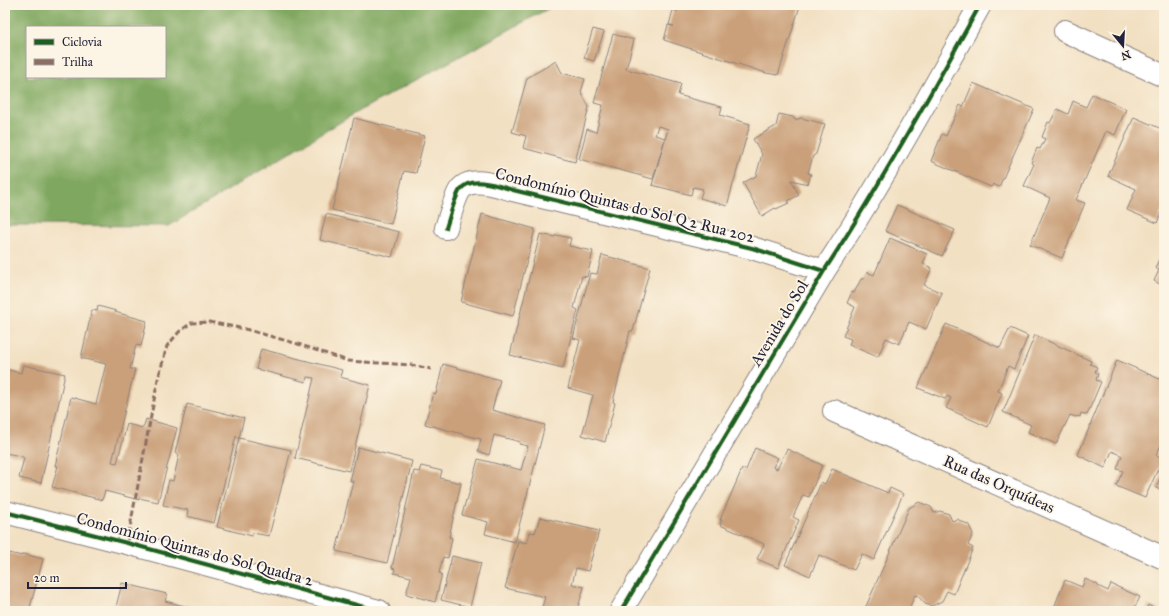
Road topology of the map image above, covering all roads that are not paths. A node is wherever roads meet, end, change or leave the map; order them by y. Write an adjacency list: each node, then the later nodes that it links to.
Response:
1 (980, 5): 5 (street, Avenida do Sol)
2 (1065, 31): 3 (street)
3 (1164, 76)
4 (446, 228): 5 (street, Condomínio Quintas do Sol Q 2 Rua 202)
5 (824, 271): 10 (street, Avenida do Sol)
6 (834, 411): 8 (street, Rua das Orquídeas)
7 (5, 512): 9 (street, Condomínio Quintas do Sol Quadra 2)
8 (1164, 558)
9 (379, 611)
10 (621, 611)

